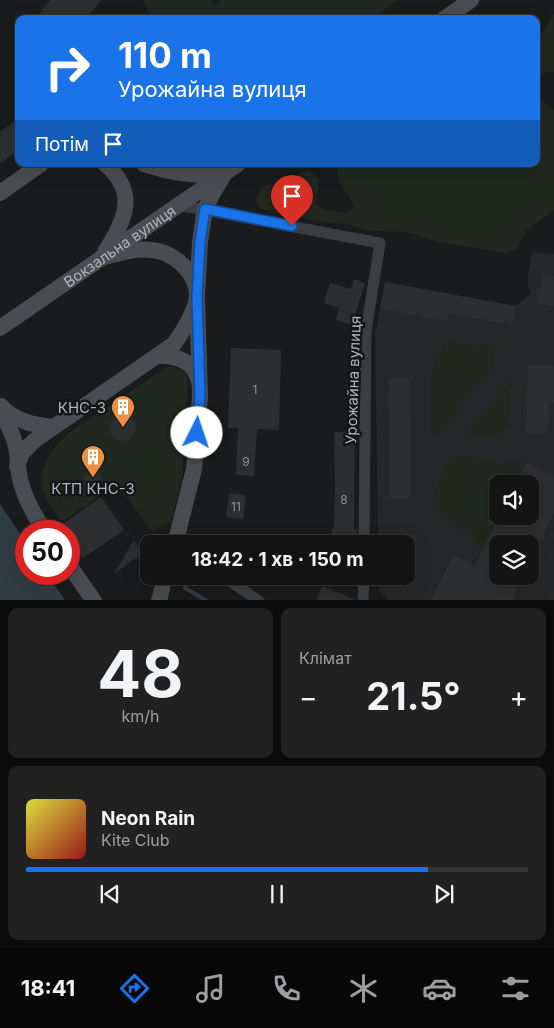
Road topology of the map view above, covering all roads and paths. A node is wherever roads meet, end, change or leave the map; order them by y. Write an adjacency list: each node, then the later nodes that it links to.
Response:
1 (471, 0): 2 (main road)
2 (450, 15)
3 (37, 167): 7 (main road)
4 (109, 167): 10 (main road)
5 (154, 167): 6 (main road)
6 (232, 168): 8 (main road, Вокзальна вулиця); 9 (main road)
7 (0, 193)
8 (178, 205): 9 (street, Урожайна вулиця); 10 (main road, Вокзальна вулиця)
9 (205, 209): 11 (main road); 21 (street, Урожайна вулиця)
10 (101, 258): 11 (main road); 12 (main road, Вокзальна вулиця)
11 (197, 296): 13 (main road); 14 (main road)
12 (0, 328)
13 (158, 356): 14 (main road); 17 (main road)
14 (200, 396): 20 (main road)
15 (0, 405): 17 (main road)
16 (0, 409): 18 (main road)
17 (53, 427): 18 (main road)
18 (17, 466): 19 (main road)
19 (38, 520)
20 (179, 535)
21 (364, 535)
22 (80, 580): 26 (main road)
23 (163, 585): 27 (main road)
24 (236, 585): 28 (street)
25 (364, 585): 29 (street)
26 (94, 600)
27 (159, 600)
28 (259, 600)
29 (363, 600)

